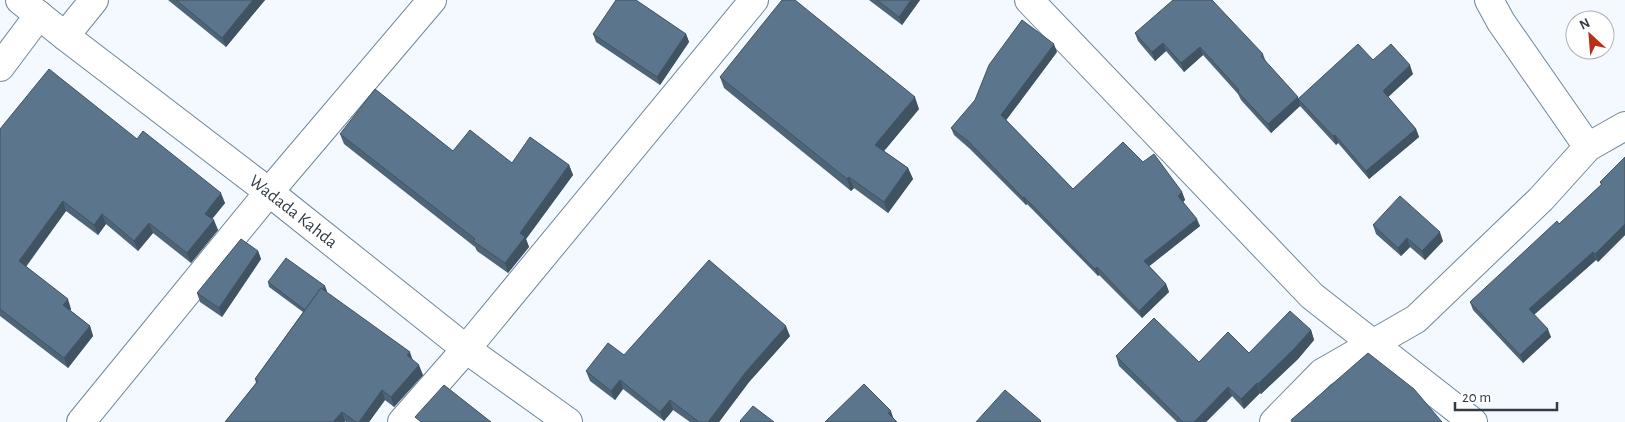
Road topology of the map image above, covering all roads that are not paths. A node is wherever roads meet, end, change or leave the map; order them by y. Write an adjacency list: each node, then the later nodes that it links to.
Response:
1 (94, 0): 7 (street)
2 (432, 0): 11 (street)
3 (754, 0): 13 (street)
4 (1029, 0): 12 (street)
5 (1489, 0): 10 (street)
6 (30, 8): 7 (street, Wadada Kahda); 8 (street)
7 (65, 36): 11 (street, Wadada Kahda)
8 (0, 67)
9 (1625, 126): 10 (street)
10 (1588, 147): 12 (street)
11 (269, 192): 13 (street, Wadada Kahda); 14 (street)
12 (1373, 343): 17 (street); 18 (street)
13 (466, 349): 15 (street); 16 (street, Wadada Kahda)
14 (81, 422)
15 (402, 422)
16 (568, 422)
17 (1274, 422)
18 (1473, 422)

